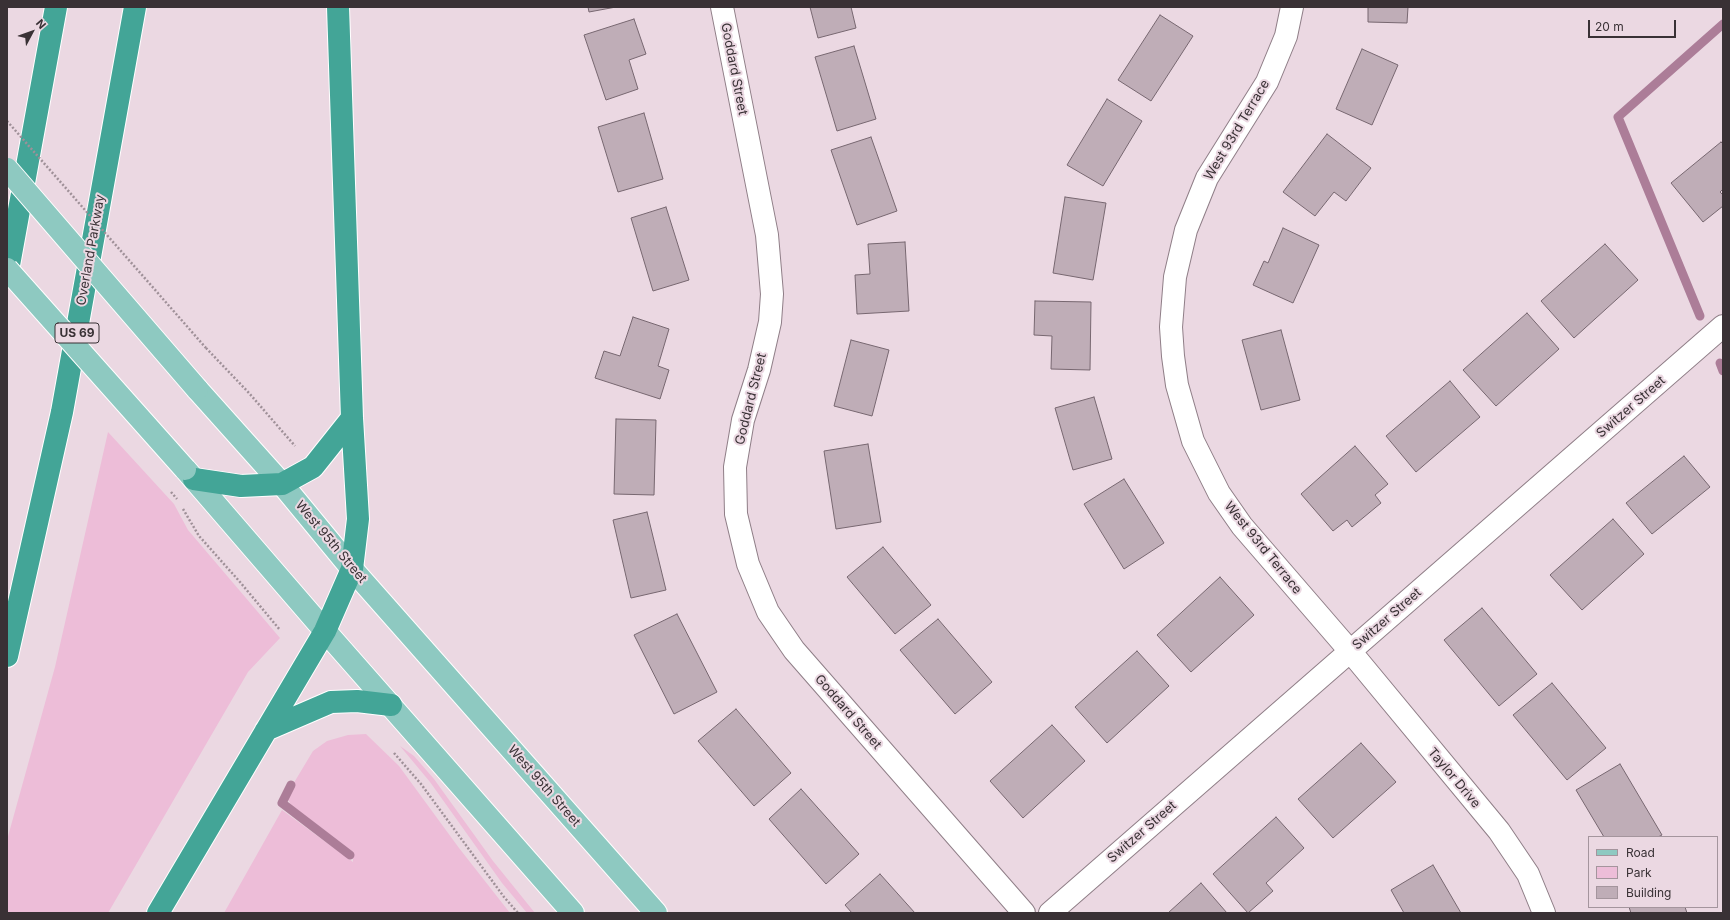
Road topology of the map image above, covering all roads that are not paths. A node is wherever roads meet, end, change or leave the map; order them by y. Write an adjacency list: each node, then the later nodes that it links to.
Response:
1 (56, 7): 8 (highway)
2 (135, 7): 16 (highway, Overland Parkway / US 69)
3 (338, 7): 10 (highway)
4 (722, 7): 22 (street, Goddard Street)
5 (1292, 7): 15 (street, West 93rd Terrace)
6 (7, 169): 12 (main road, West 95th Street, bridge)
7 (7, 269): 11 (main road, bridge)
8 (7, 276)
9 (1723, 326): 15 (street, Switzer Street)
10 (352, 418): 12 (highway); 13 (highway)
11 (190, 474): 12 (highway); 14 (main road)
12 (282, 484): 13 (main road, West 95th Street)
13 (352, 569): 14 (highway); 21 (main road, West 95th Street)
14 (325, 631): 17 (main road); 18 (highway)
15 (1350, 651): 23 (street, Switzer Street); 24 (street, Taylor Drive)
16 (7, 656)
17 (391, 706): 18 (highway); 20 (main road)
18 (266, 730): 19 (highway)
19 (158, 913)
20 (573, 913)
21 (656, 913)
22 (1024, 913)
23 (1050, 913)
24 (1544, 913)

